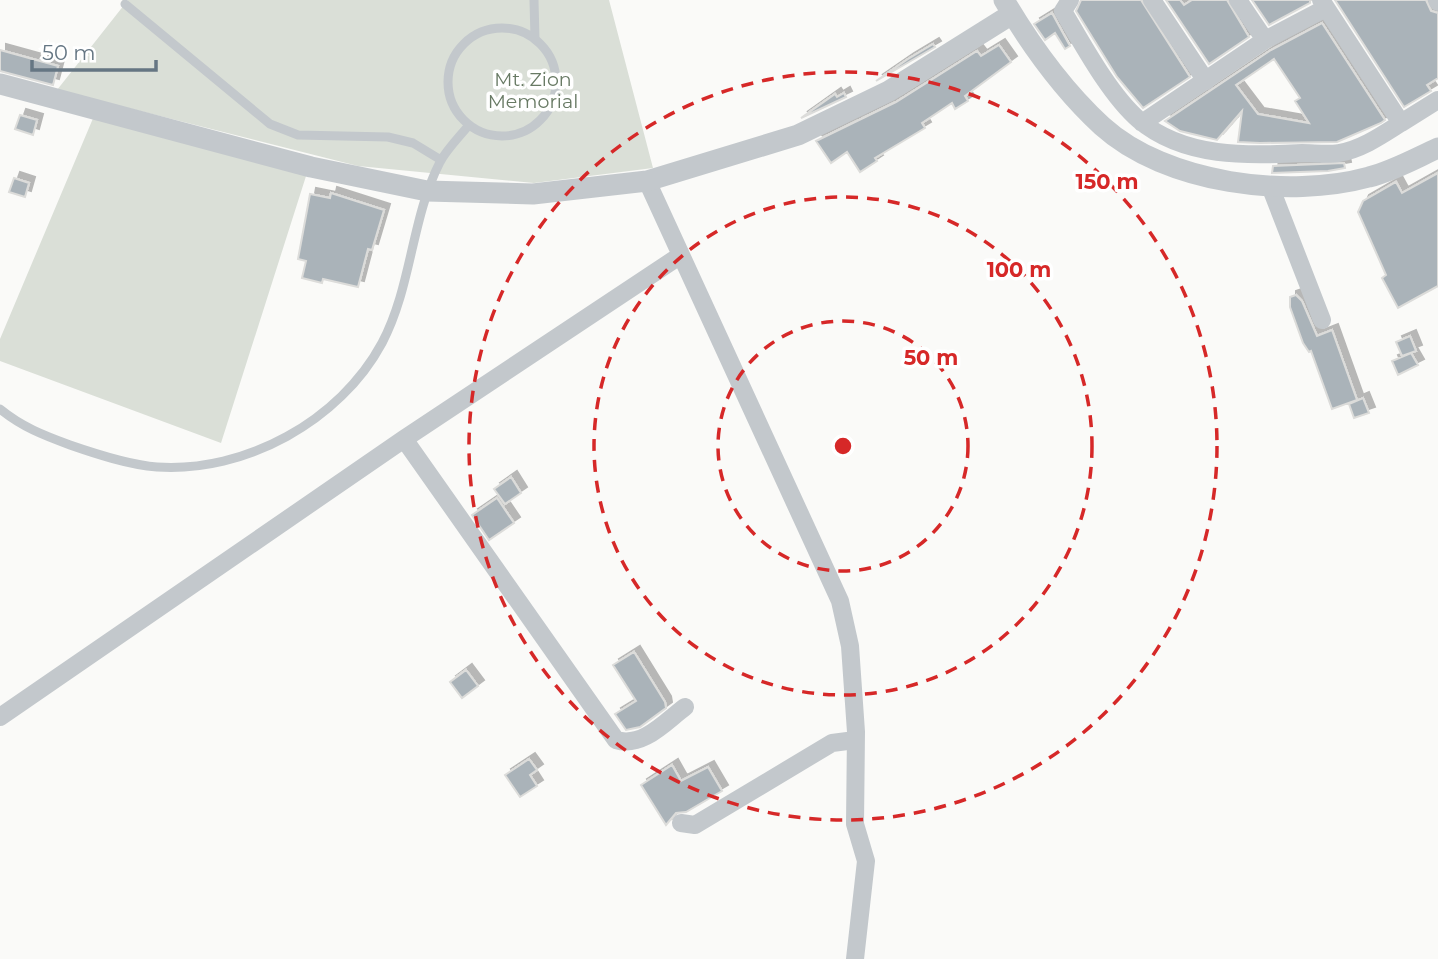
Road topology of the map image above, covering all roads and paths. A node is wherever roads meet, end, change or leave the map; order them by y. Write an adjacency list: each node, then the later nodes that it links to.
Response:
1 (534, 0): 8 (lane)
2 (1070, 0): 13 (street)
3 (1152, 0): 10 (street)
4 (1238, 0): 9 (street)
5 (125, 4): 17 (lane)
6 (1323, 4): 9 (street); 14 (street)
7 (1008, 7): 18 (street); 19 (street)
8 (535, 39): 15 (lane); 15 (lane)
9 (1265, 40): 10 (street)
10 (1206, 81): 13 (street)
11 (6, 89): 20 (street)
12 (1438, 100): 14 (street)
13 (1142, 123): 14 (street)
14 (1401, 123)
15 (469, 125): 17 (lane)
16 (1438, 148): 19 (street)
17 (441, 160): 20 (lane)
18 (647, 181): 20 (street); 21 (street)
19 (1270, 186): 22 (street)
20 (428, 191): 23 (lane)
21 (681, 255): 24 (street); 27 (street)
22 (1322, 320)
23 (0, 409)
24 (404, 439): 25 (street); 26 (street)
25 (685, 707)
26 (0, 717)
27 (855, 740): 28 (street); 29 (street)
28 (681, 824)
29 (855, 959)

